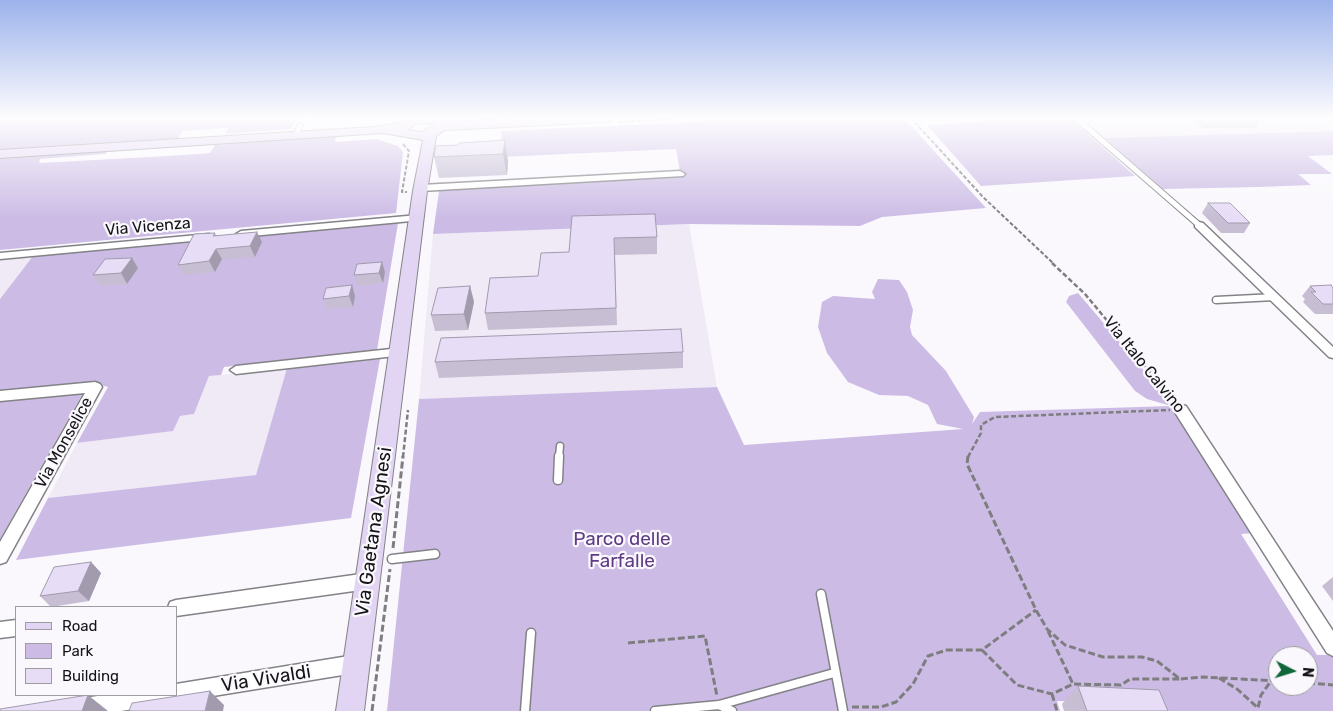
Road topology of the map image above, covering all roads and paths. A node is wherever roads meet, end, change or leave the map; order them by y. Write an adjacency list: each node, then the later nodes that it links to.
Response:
1 (35, 151): 6 (street)
2 (409, 151): 8 (path)
3 (421, 151): 8 (street, Via Gaetana Agnesi)
4 (941, 151): 18 (path, Via Italo Calvino)
5 (1115, 151): 10 (lane)
6 (0, 154)
7 (680, 174): 8 (street)
8 (420, 189): 9 (street, Via Gaetana Agnesi)
9 (418, 218): 11 (street, Via Vicenza); 14 (street, Via Gaetana Agnesi)
10 (1199, 224): 12 (street)
11 (0, 256)
12 (1275, 297): 13 (lane); 15 (street)
13 (1216, 300)
14 (400, 352): 16 (street); 24 (street, Via Gaetana Agnesi)
15 (1333, 354)
16 (236, 370)
17 (0, 396): 22 (street, Via Monselice)
18 (1181, 410): 26 (path); 33 (street, Via Italo Calvino)
19 (560, 446): 20 (lane)
20 (558, 480)
21 (435, 554): 23 (lane)
22 (0, 557)
23 (392, 559)
24 (368, 581): 27 (street); 35 (street, Via Gaetana Agnesi)
25 (821, 594): 36 (lane)
26 (1036, 610): 29 (path); 34 (path)
27 (178, 611)
28 (15, 628): 30 (street)
29 (1046, 629): 38 (path); 40 (path)
30 (0, 630)
31 (530, 633): 51 (lane)
32 (628, 643): 47 (path)
33 (1333, 647)
34 (982, 650): 45 (path); 48 (path)
35 (355, 664): 44 (street, Via Vivaldi); 50 (street, Via Gaetana Agnesi)
36 (834, 672): 47 (lane); 48 (lane)
37 (1218, 678): 38 (path); 39 (path); 41 (path)
38 (1180, 679): 40 (path)
39 (1268, 681)
40 (1073, 684): 45 (path)
41 (1268, 684)
42 (1318, 684): 43 (path)
43 (1333, 685)
44 (178, 693)
45 (1052, 694): 54 (path)
46 (154, 696): 49 (street)
47 (719, 705): 52 (lane); 53 (lane)
48 (842, 708)
49 (58, 711)
50 (350, 711)
51 (525, 711)
52 (655, 711)
53 (732, 711)
54 (1057, 711)

